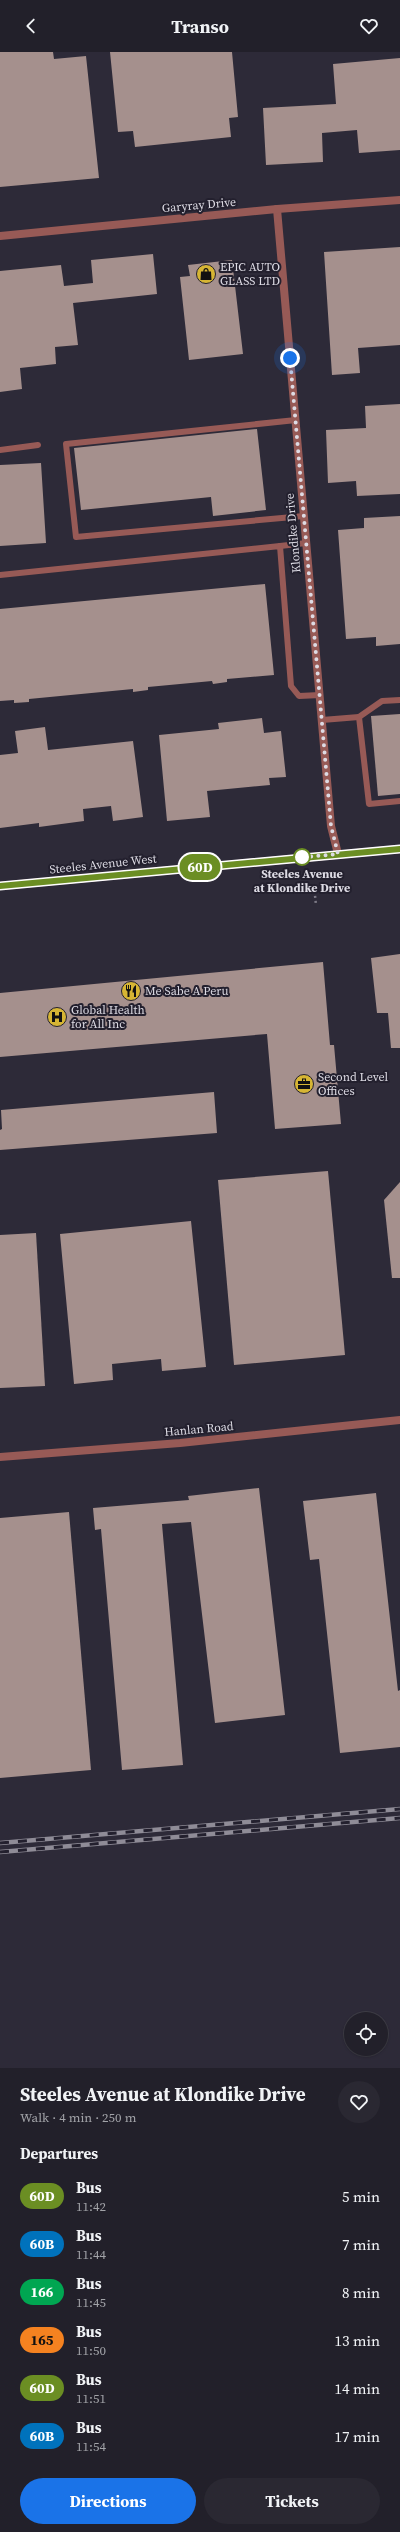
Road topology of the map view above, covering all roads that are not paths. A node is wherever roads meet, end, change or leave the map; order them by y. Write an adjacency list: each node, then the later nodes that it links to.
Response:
1 (400, 200): 2 (street, Garyray Drive)
2 (277, 209): 3 (street, Garyray Drive); 4 (street, Klondike Drive)
3 (0, 236)
4 (296, 420): 7 (street, Klondike Drive); 7 (lane)
5 (38, 445): 6 (lane)
6 (0, 450)
7 (304, 516): 8 (street, Klondike Drive)
8 (306, 543): 9 (lane); 11 (street, Klondike Drive)
9 (280, 546): 10 (lane); 11 (lane)
10 (0, 575)
11 (320, 695): 14 (street, Klondike Drive)
12 (400, 700): 13 (lane)
13 (359, 717): 14 (lane); 15 (lane)
14 (322, 720): 17 (street, Klondike Drive)
15 (400, 801)
16 (400, 849): 17 (main road, Steeles Avenue West)
17 (338, 854): 18 (main road, Steeles Avenue West)
18 (0, 886)
19 (400, 1420): 20 (street, Hanlan Road)
20 (0, 1457)

